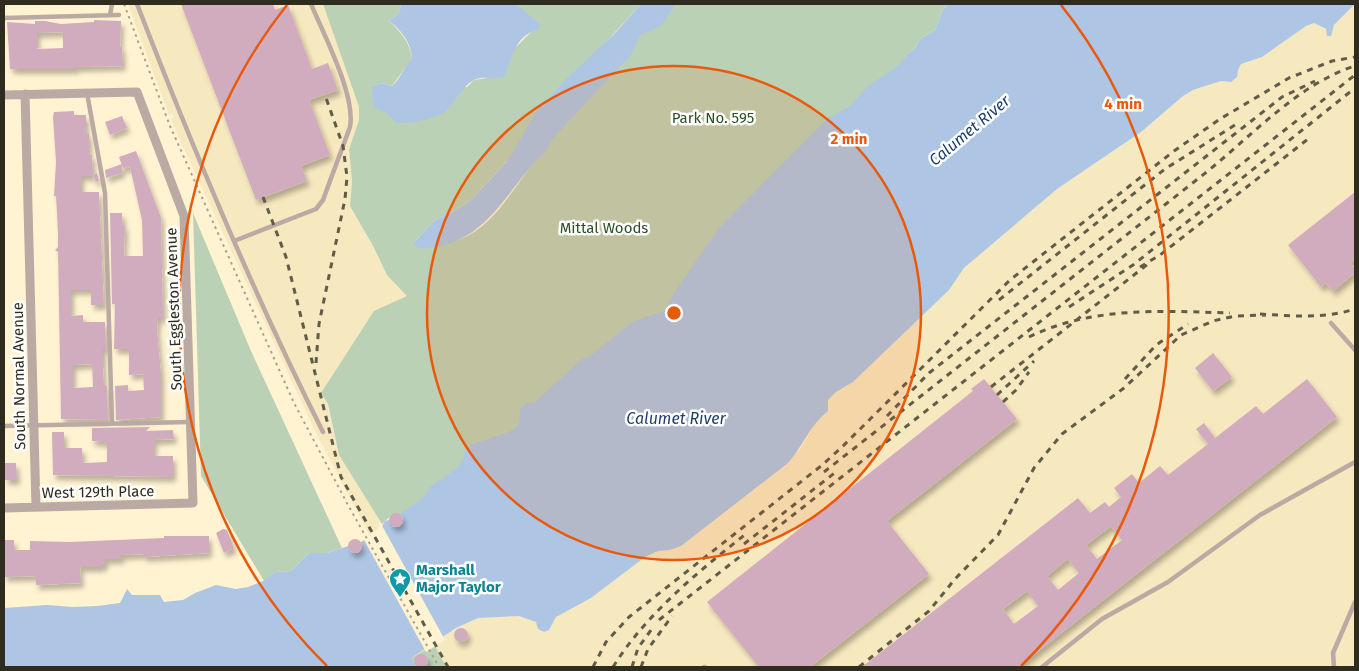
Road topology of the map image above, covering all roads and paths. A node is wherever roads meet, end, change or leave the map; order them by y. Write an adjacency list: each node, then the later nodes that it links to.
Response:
1 (112, 4): 5 (lane)
2 (124, 4): 24 (path)
3 (137, 4): 11 (lane)
4 (311, 4): 11 (lane)
5 (110, 15): 6 (lane); 7 (lane)
6 (120, 15)
7 (4, 18)
8 (87, 93): 9 (street); 14 (street, South Eggleston Avenue); 15 (lane)
9 (26, 94): 10 (street); 16 (street, South Normal Avenue)
10 (4, 95)
11 (234, 241): 18 (lane)
12 (1331, 323): 13 (lane)
13 (1355, 350)
14 (192, 422): 15 (lane); 20 (street, South Eggleston Avenue)
15 (112, 423): 16 (lane)
16 (34, 425): 17 (lane); 21 (street, South Normal Avenue)
17 (4, 426)
18 (323, 432)
19 (1355, 462): 25 (lane)
20 (193, 503): 21 (street, West 129th Place)
21 (36, 507): 22 (street, West 129th Place)
22 (4, 508)
23 (1355, 602): 26 (lane)
24 (439, 667)
25 (1042, 667)
26 (1334, 667)

